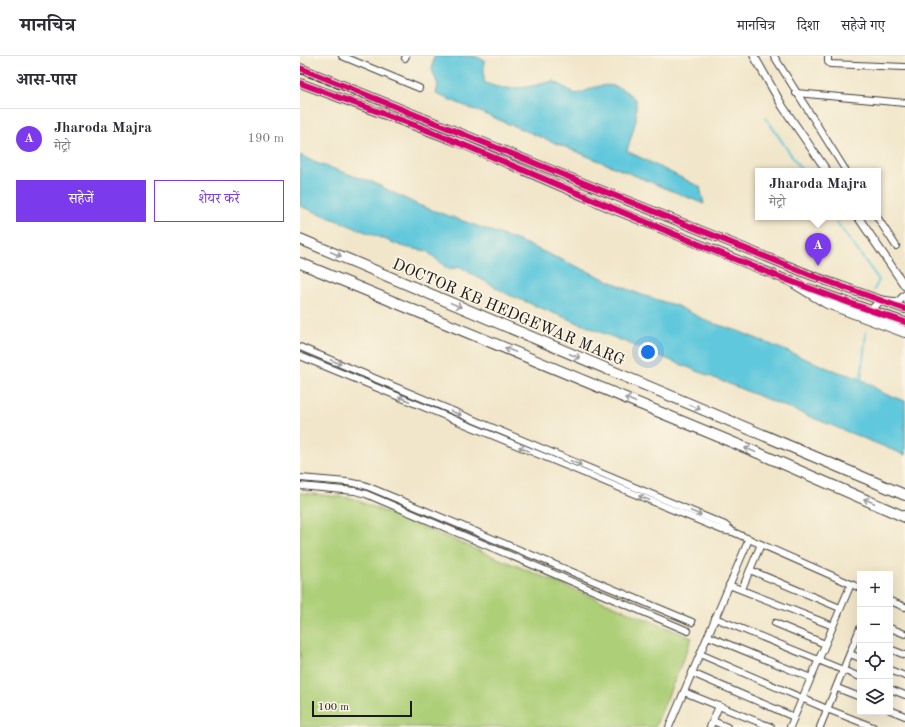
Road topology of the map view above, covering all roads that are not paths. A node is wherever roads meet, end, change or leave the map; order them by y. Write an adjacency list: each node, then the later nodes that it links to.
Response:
1 (342, 56): 8 (street)
2 (754, 56): 11 (street)
3 (774, 56): 9 (street)
4 (828, 56): 5 (street)
5 (905, 66)
6 (300, 68): 21 (main road)
7 (300, 83): 18 (main road)
8 (419, 88)
9 (796, 93): 10 (street); 12 (street)
10 (905, 103)
11 (824, 168)
12 (844, 168)
13 (860, 220): 19 (street)
14 (879, 220): 16 (street)
15 (300, 239): 30 (highway, DOCTOR KB HEDGEWAR MARG, one-way to 30)
16 (896, 246)
17 (300, 263): 31 (highway, one-way to 17)
18 (791, 281): 23 (main road); 25 (highway)
19 (905, 286)
20 (905, 295): 21 (street)
21 (881, 300): 22 (main road); 23 (street)
22 (905, 309)
23 (870, 311): 24 (main road)
24 (905, 322)
25 (905, 332)
26 (300, 348): 32 (street, one-way to 32)
27 (300, 356): 32 (street, one-way to 27)
28 (300, 478): 44 (street)
29 (300, 486): 48 (street)
30 (905, 495)
31 (905, 517)
32 (732, 532): 33 (street)
33 (749, 539): 34 (street); 37 (street)
34 (761, 544): 35 (street); 36 (street)
35 (750, 570): 39 (street); 42 (street)
36 (851, 584): 38 (street); 42 (street)
37 (729, 585): 39 (street); 43 (street)
38 (857, 587)
39 (742, 589): 46 (street)
40 (893, 601): 41 (street)
41 (905, 607)
42 (840, 608): 46 (street)
43 (715, 618): 50 (street); 58 (street)
44 (692, 622)
45 (775, 623): 52 (street)
46 (833, 626): 52 (street)
47 (893, 629): 49 (street)
48 (688, 631)
49 (905, 634)
50 (708, 636): 54 (street); 64 (street)
51 (857, 639): 55 (street)
52 (825, 644): 58 (street)
53 (893, 650): 56 (street)
54 (700, 654): 61 (street); 70 (street)
55 (850, 654): 57 (street); 59 (street)
56 (905, 655)
57 (857, 657)
58 (819, 660): 59 (street); 64 (street)
59 (843, 670): 62 (street); 65 (street)
60 (893, 671): 63 (street)
61 (692, 673): 67 (street); 75 (street)
62 (857, 676)
63 (905, 676)
64 (811, 678): 70 (street)
65 (837, 688): 69 (street); 72 (street)
66 (893, 690): 68 (street)
67 (684, 692): 71 (street); 77 (street)
68 (905, 695)
69 (857, 697)
70 (802, 699): 72 (street); 75 (street)
71 (719, 706): 76 (street); 79 (street)
72 (827, 709): 81 (street); 82 (street)
73 (893, 711): 74 (street)
74 (905, 716)
75 (794, 717): 80 (street)
76 (712, 724): 78 (street)
77 (672, 726)
78 (727, 727)
79 (770, 727)
80 (790, 727)
81 (821, 727)
82 (873, 727)

